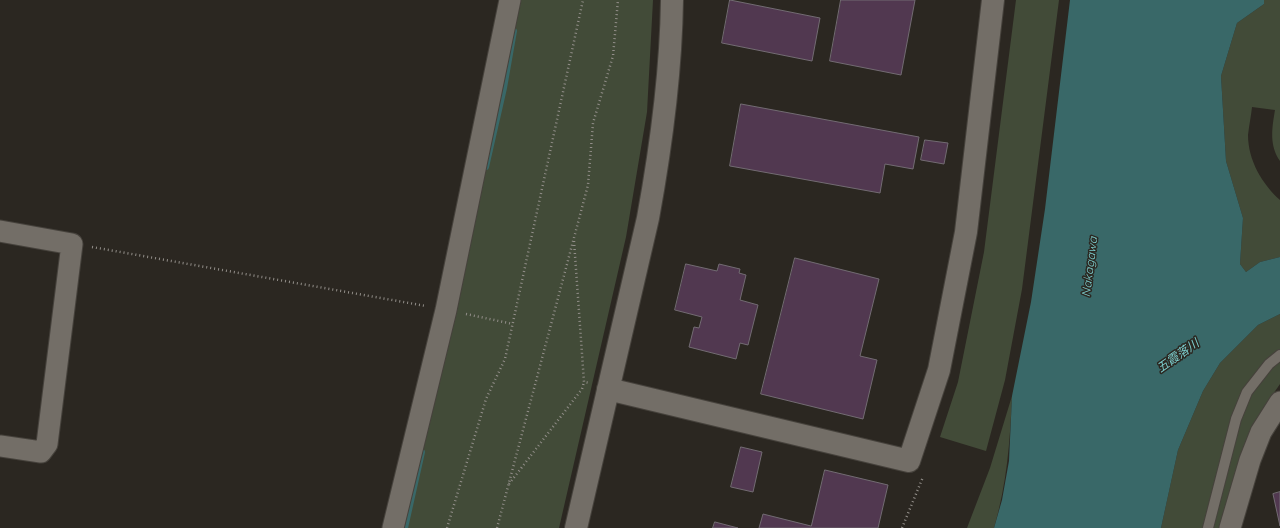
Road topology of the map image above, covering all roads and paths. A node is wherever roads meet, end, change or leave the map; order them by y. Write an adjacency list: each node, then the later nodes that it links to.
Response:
1 (510, 0): 9 (street)
2 (583, 0): 10 (path)
3 (618, 0): 7 (path)
4 (672, 0): 13 (street)
5 (993, 0): 13 (street)
6 (0, 231): 8 (street)
7 (574, 238): 12 (path); 16 (path)
8 (72, 244): 9 (path); 15 (street)
9 (446, 310): 10 (path); 17 (street)
10 (512, 324): 18 (path)
11 (1280, 355): 21 (lane)
12 (584, 382): 13 (path); 16 (path)
13 (602, 387): 20 (street)
14 (1280, 402): 22 (street)
15 (0, 446)
16 (508, 485): 19 (path)
17 (393, 528)
18 (447, 528)
19 (497, 528)
20 (576, 528)
21 (1208, 528)
22 (1230, 528)

